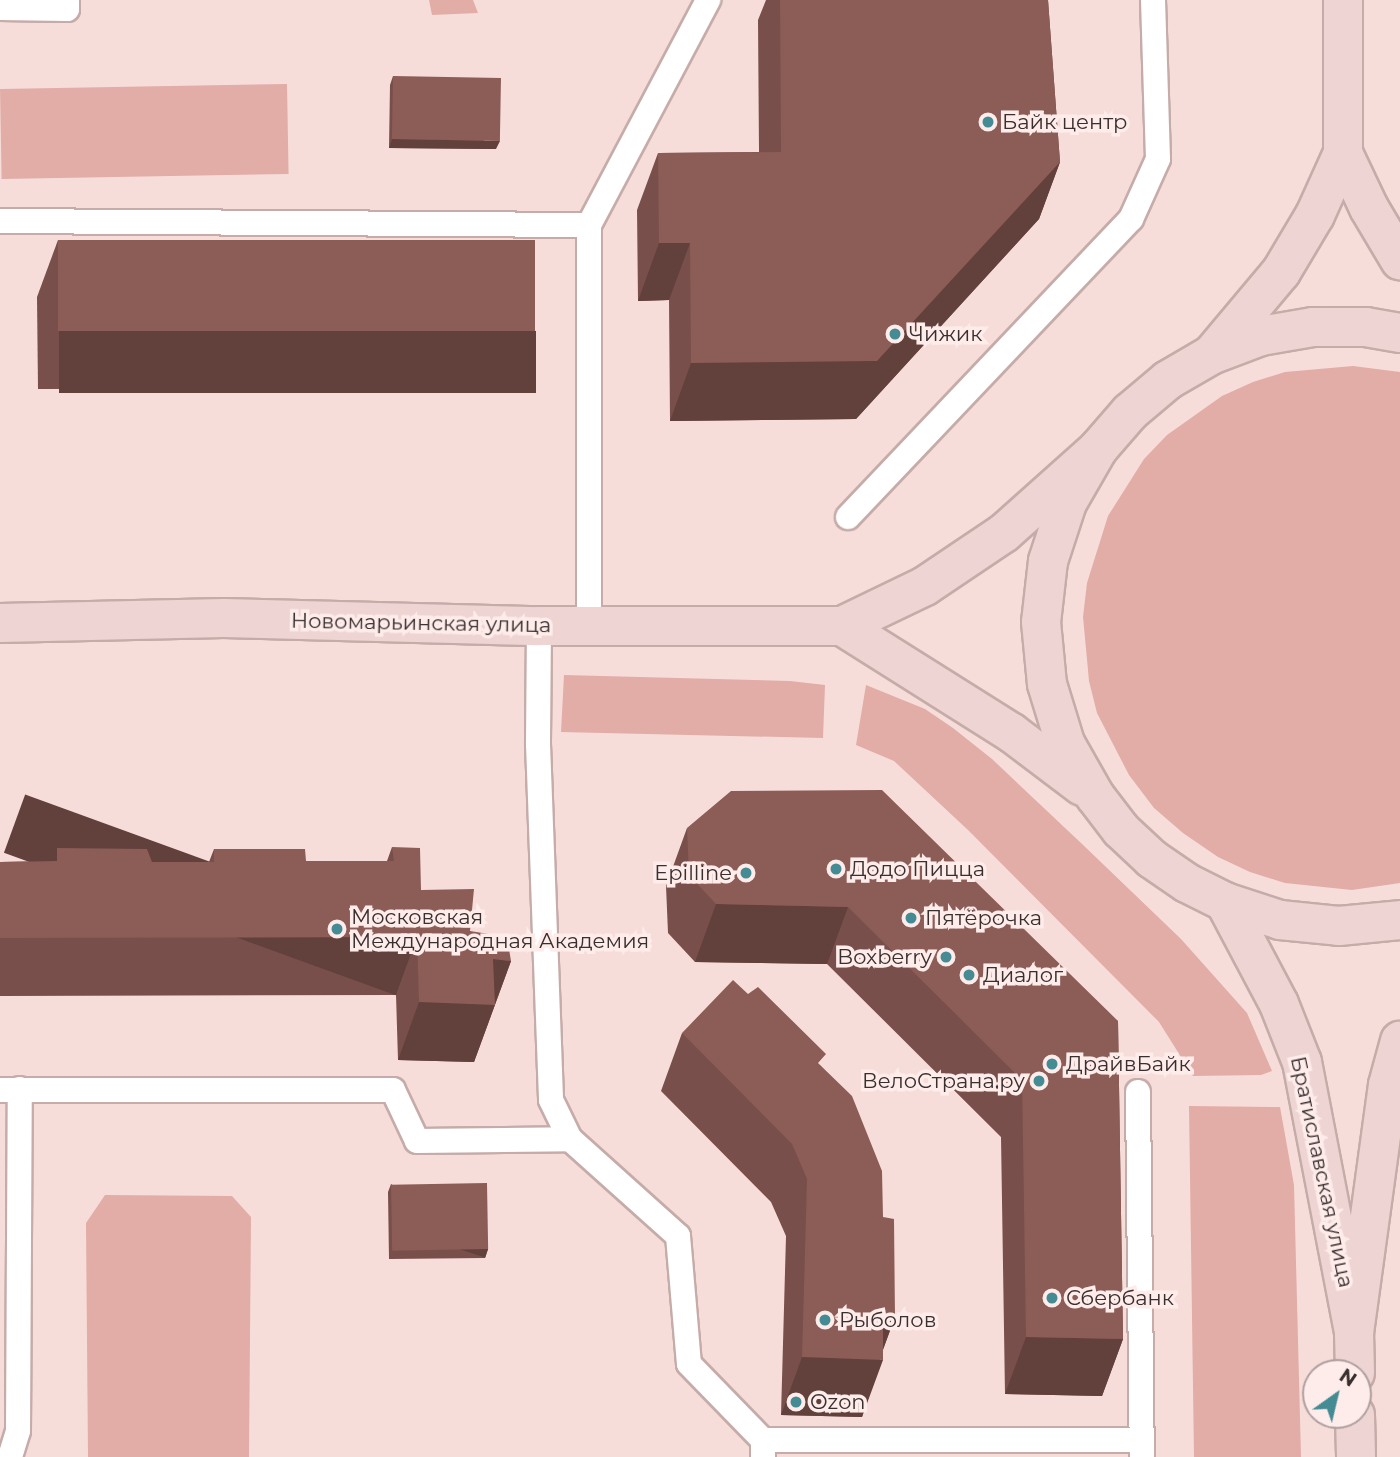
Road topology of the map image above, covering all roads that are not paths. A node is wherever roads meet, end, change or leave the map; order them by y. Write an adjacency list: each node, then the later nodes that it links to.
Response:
1 (67, 0): 5 (lane)
2 (708, 0): 8 (lane)
3 (1153, 0): 13 (lane)
4 (1343, 0): 6 (main road)
5 (0, 8)
6 (1343, 153): 9 (main road); 11 (main road)
7 (0, 221): 8 (lane)
8 (589, 225): 17 (lane)
9 (1400, 260)
10 (1400, 332): 11 (main road)
11 (1211, 355): 12 (main road)
12 (1098, 449): 16 (main road, Новомарьинская улица); 18 (main road)
13 (848, 517)
14 (0, 623): 15 (main road, Новомарьинская улица)
15 (539, 626): 17 (main road, Новомарьинская улица); 24 (lane)
16 (842, 626): 17 (main road, Новомарьинская улица); 18 (main road)
17 (589, 627)
18 (1095, 796): 19 (main road)
19 (1225, 902): 20 (main road); 25 (main road, Братиславская улица)
20 (1400, 920)
21 (1400, 1041): 25 (main road, Братиславская улица)
22 (10, 1089): 24 (lane); 30 (lane)
23 (1138, 1092): 29 (lane)
24 (570, 1139): 28 (lane)
25 (1354, 1333): 26 (main road, Братиславская улица)
26 (1355, 1359)
27 (1355, 1429): 31 (main road)
28 (763, 1449): 29 (lane)
29 (1142, 1449)
30 (10, 1457)
31 (1356, 1457)

